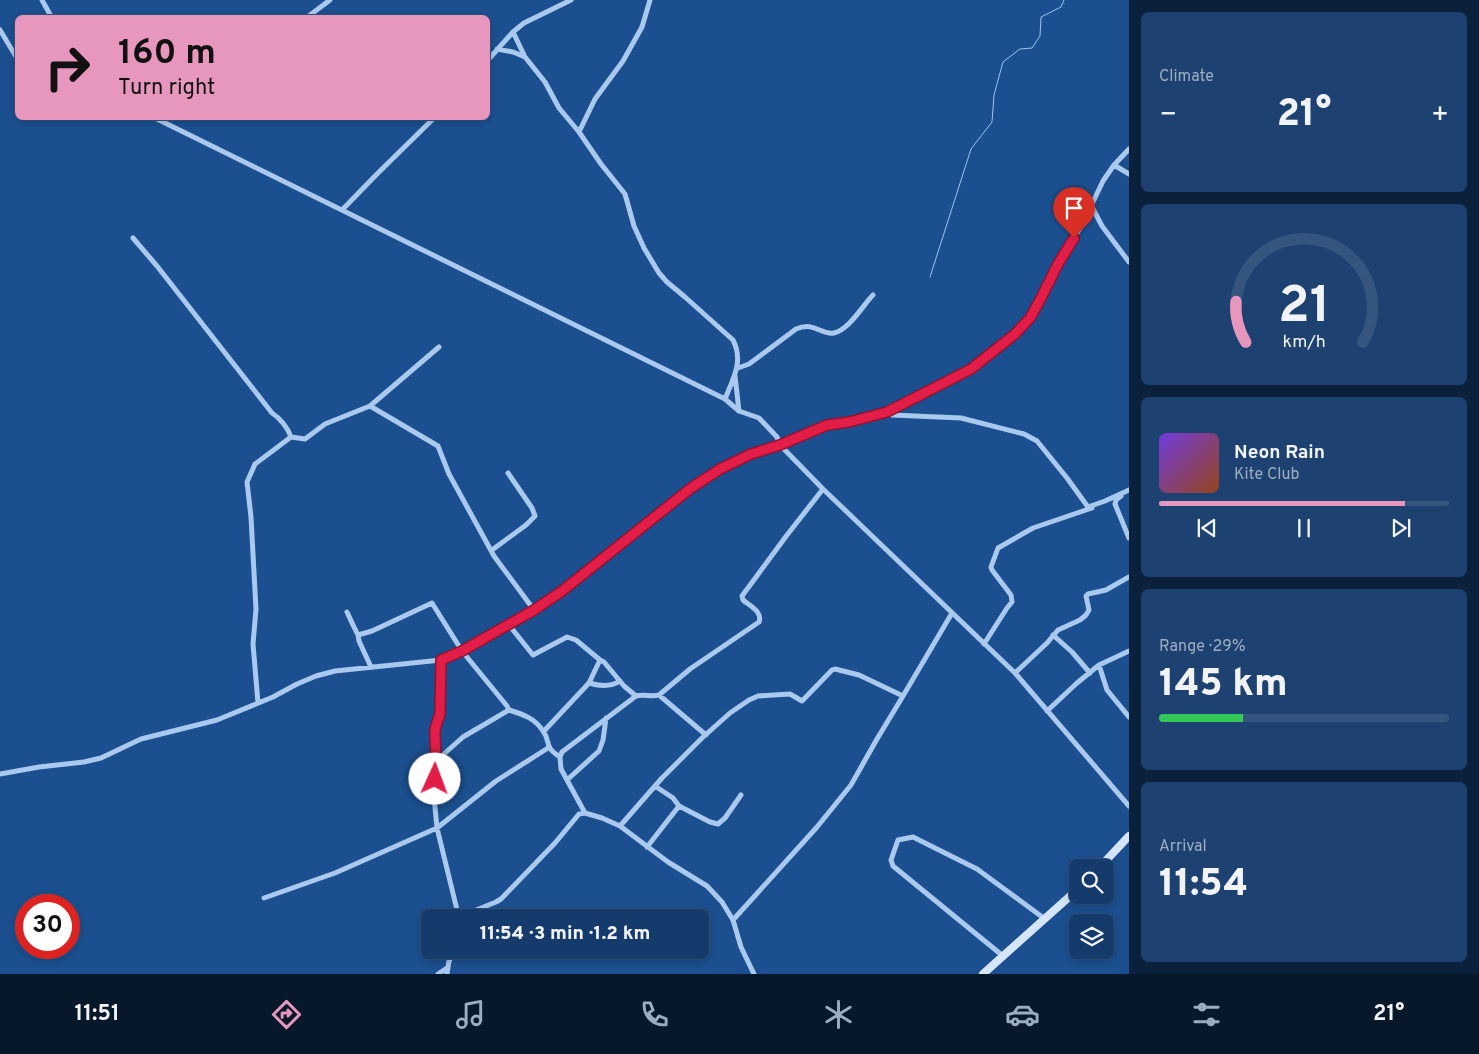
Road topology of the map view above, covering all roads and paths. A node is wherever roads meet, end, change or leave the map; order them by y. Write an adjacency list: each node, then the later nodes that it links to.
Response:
1 (42, 0): 5 (street)
2 (330, 0): 6 (street)
3 (571, 0): 8 (street)
4 (650, 0): 15 (street)
5 (50, 15)
6 (310, 15)
7 (0, 30): 10 (street)
8 (514, 32): 9 (street); 11 (street)
9 (497, 49): 11 (street); 12 (street)
10 (15, 55)
11 (525, 57): 15 (street)
12 (490, 58)
13 (165, 120): 20 (street)
14 (432, 120): 20 (street)
15 (579, 132): 25 (street)
16 (1129, 149): 17 (street)
17 (1114, 165): 18 (street); 19 (street)
18 (1129, 174)
19 (1091, 205): 22 (street); 30 (street)
20 (342, 210): 27 (street)
21 (133, 238): 31 (street)
22 (1129, 262)
23 (873, 295): 25 (street)
24 (439, 347): 28 (street)
25 (738, 368): 26 (street)
26 (735, 376): 27 (street); 29 (street)
27 (724, 399): 29 (street)
28 (370, 406): 31 (street); 38 (street)
29 (740, 411): 32 (street)
30 (887, 412): 32 (street); 35 (street)
31 (291, 437): 60 (street)
32 (780, 445): 34 (street); 40 (street)
33 (508, 472): 38 (street)
34 (823, 489): 42 (street); 57 (street)
35 (1128, 490): 36 (street)
36 (1116, 500): 37 (street); 46 (street)
37 (1129, 538)
38 (492, 550): 40 (street)
39 (1129, 576): 44 (street)
40 (534, 610): 43 (street)
41 (347, 612): 45 (street)
42 (952, 613): 46 (street); 59 (street)
43 (510, 625): 47 (street); 50 (street)
44 (1054, 634): 53 (street); 54 (street)
45 (358, 635): 47 (street); 52 (street)
46 (984, 644): 53 (street)
47 (462, 651): 49 (street); 61 (street)
48 (1129, 651): 51 (street)
49 (441, 660): 52 (street); 69 (street)
50 (600, 660): 55 (street); 56 (street)
51 (1099, 665): 54 (street); 63 (street)
52 (371, 667): 60 (street)
53 (1014, 673): 62 (street)
54 (1090, 673): 62 (street)
55 (620, 681): 56 (street); 58 (street)
56 (589, 684): 65 (street)
57 (659, 695): 58 (street); 66 (street)
58 (636, 696): 64 (street)
59 (903, 696): 66 (street); 85 (street)
60 (258, 703): 70 (street)
61 (509, 710): 65 (street); 69 (street)
62 (1047, 711): 75 (street)
63 (1129, 716)
64 (606, 718): 68 (street); 71 (street)
65 (544, 731): 67 (street)
66 (706, 735): 72 (street)
67 (548, 748): 68 (street); 78 (street)
68 (560, 757): 71 (street)
69 (436, 761): 78 (street)
70 (0, 774)
71 (567, 780): 76 (street)
72 (654, 786): 74 (street); 77 (street)
73 (741, 795): 74 (street)
74 (679, 806): 80 (street)
75 (1129, 806)
76 (585, 813): 77 (street); 78 (street)
77 (620, 826): 80 (street)
78 (438, 828): 83 (street)
79 (1129, 836): 81 (street)
80 (647, 847): 85 (street)
81 (1107, 859)
82 (1069, 897): 84 (street)
83 (264, 898)
84 (1045, 919): 86 (street); 86 (street)
85 (733, 920): 90 (street)
86 (1003, 956): 91 (street)
87 (450, 959): 88 (street)
88 (447, 971): 89 (street)
89 (438, 974)
90 (754, 974)
91 (983, 974)

